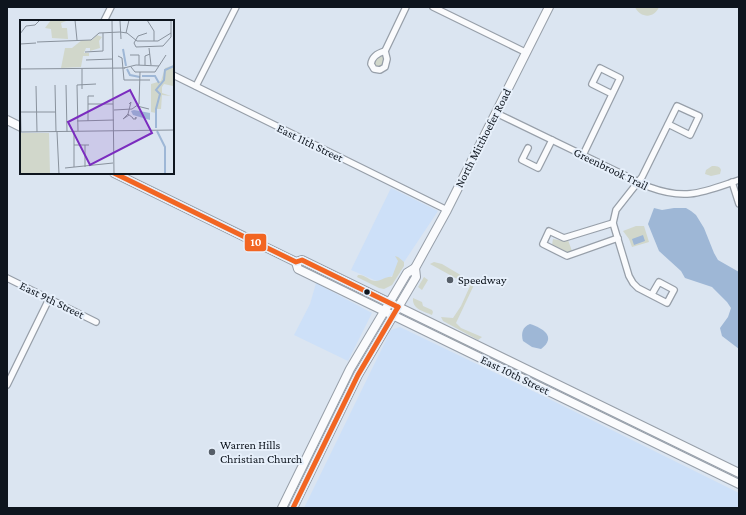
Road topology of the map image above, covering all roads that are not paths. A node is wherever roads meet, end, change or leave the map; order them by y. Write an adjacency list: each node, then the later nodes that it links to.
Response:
1 (111, 7): 6 (street)
2 (236, 7): 10 (street)
3 (406, 7): 7 (street)
4 (433, 7): 8 (street)
5 (549, 7): 8 (main road, North Mitthoefer Road)
6 (104, 20)
7 (385, 51)
8 (525, 52): 12 (main road, North Mitthoefer Road)
9 (174, 75): 10 (street, East 11th Street)
10 (196, 86): 24 (street, East 11th Street)
11 (612, 94): 11 (street); 18 (street)
12 (496, 113): 16 (street, Greenbrook Trail); 24 (main road, North Mitthoefer Road)
13 (8, 124): 15 (main road)
14 (668, 124): 14 (street); 21 (street)
15 (20, 127)
16 (552, 140): 17 (street); 18 (street, Greenbrook Trail)
17 (528, 148)
18 (584, 155): 21 (street, Greenbrook Trail)
19 (116, 174): 27 (main road, East 10th Street)
20 (739, 180): 22 (street, Greenbrook Trail)
21 (638, 182): 22 (street, Greenbrook Trail); 25 (street)
22 (732, 182): 23 (street)
23 (739, 204)
24 (446, 210): 28 (main road, North Mitthoefer Road)
25 (613, 224): 26 (street); 26 (street)
26 (618, 238): 30 (street)
27 (296, 262): 32 (main road, East 10th Street); 34 (main road, East 10th Street)
28 (415, 268): 32 (main road, North Mitthoefer Road); 33 (main road, North Mitthoefer Road)
29 (7, 278): 31 (street, East 9th Street)
30 (652, 294)
31 (49, 299): 36 (street, East 9th Street); 38 (street)
32 (389, 302): 33 (main road, East 10th Street); 34 (main road, North Mitthoefer Road)
33 (398, 307): 35 (main road, North Mitthoefer Road); 40 (main road, East 10th Street)
34 (384, 311): 35 (main road, East 10th Street); 37 (main road, North Mitthoefer Road)
35 (393, 315): 39 (main road, North Mitthoefer Road); 41 (main road, East 10th Street)
36 (96, 322)
37 (351, 367): 39 (main road); 42 (main road, North Mitthoefer Road)
38 (7, 385)
39 (347, 398): 43 (main road, North Mitthoefer Road)
40 (739, 473)
41 (739, 484)
42 (282, 508)
43 (293, 508)

